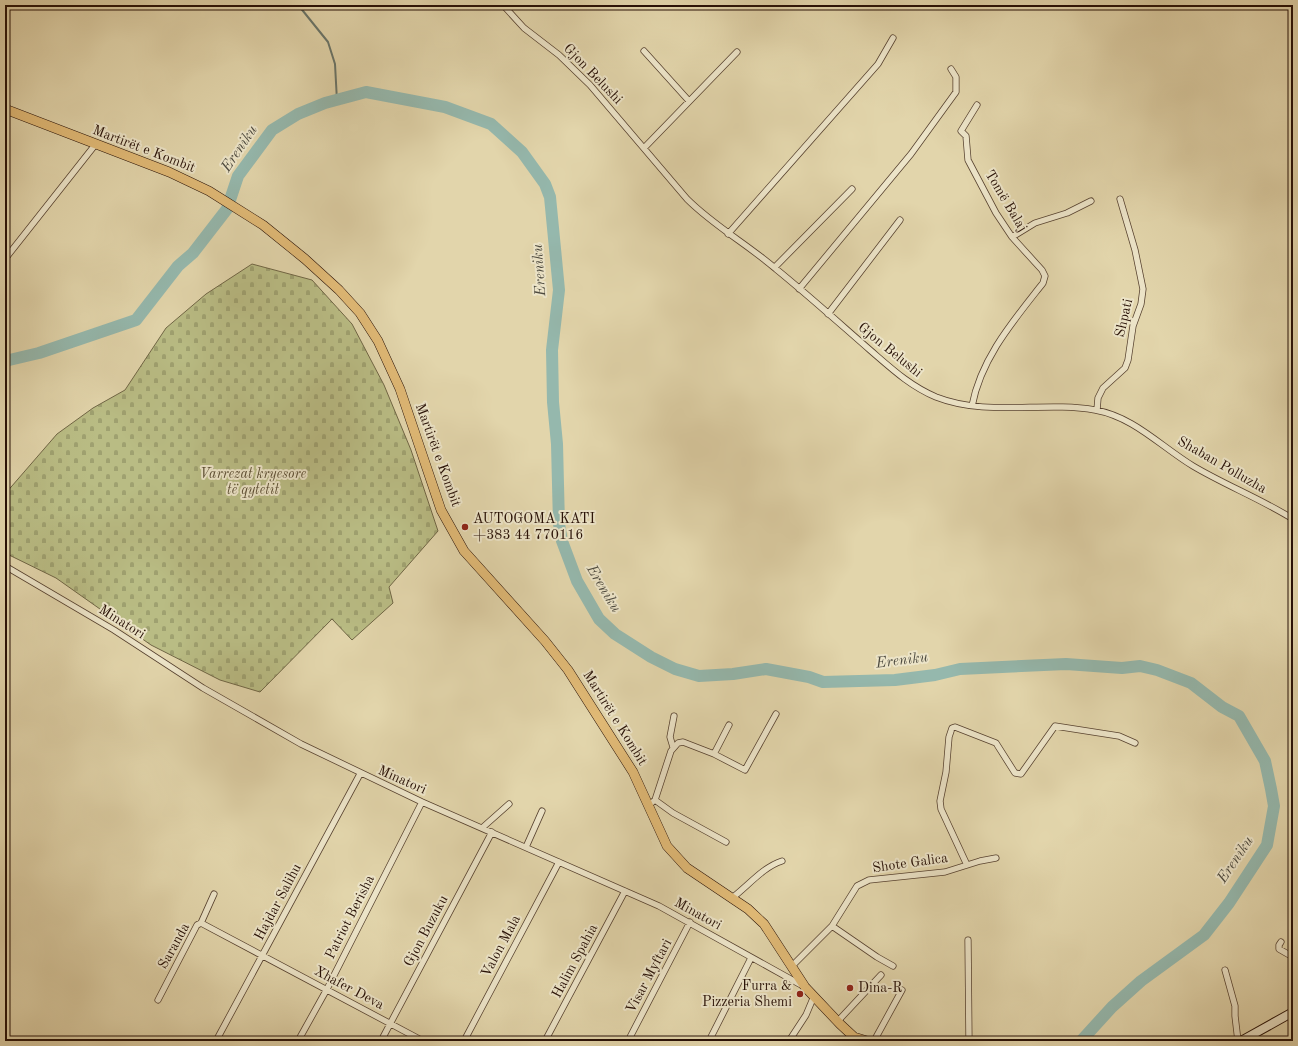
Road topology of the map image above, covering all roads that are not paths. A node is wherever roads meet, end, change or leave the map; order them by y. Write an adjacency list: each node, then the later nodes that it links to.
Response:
1 (502, 5): 10 (street, Gjon Belushi)
2 (893, 38): 15 (street)
3 (644, 51): 6 (street)
4 (738, 52): 6 (street)
5 (951, 69): 19 (street)
6 (689, 101): 10 (street)
7 (977, 105): 16 (street, Tomë Balaj)
8 (5, 109): 9 (main road, Martirët e Kombit)
9 (95, 145): 17 (street); 33 (main road, Martirët e Kombit)
10 (644, 148): 15 (street, Gjon Belushi)
11 (852, 189): 18 (street)
12 (1120, 200): 22 (street, Shpati)
13 (1091, 201): 16 (street)
14 (900, 220): 20 (street)
15 (728, 234): 18 (street, Gjon Belushi)
16 (1012, 236): 21 (street, Tomë Balaj)
17 (5, 259)
18 (775, 267): 19 (street, Gjon Belushi)
19 (799, 289): 20 (street, Gjon Belushi)
20 (828, 314): 21 (street, Gjon Belushi)
21 (972, 406): 22 (street, Gjon Belushi)
22 (1096, 410): 23 (street, Shaban Polluzha)
23 (1293, 520)
24 (5, 566): 31 (street, Minatori)
25 (776, 714): 30 (street)
26 (674, 716): 29 (street)
27 (729, 725): 30 (street)
28 (1135, 743): 43 (street, Shote Galica)
29 (673, 747): 30 (street); 33 (street)
30 (714, 754)
31 (360, 774): 32 (street, Minatori); 52 (street, Hajdar Salihu)
32 (422, 802): 36 (street, Minatori); 60 (street, Patriot Berisha)
33 (652, 802): 38 (street); 46 (main road, Martirët e Kombit)
34 (509, 804): 36 (street)
35 (542, 811): 39 (street)
36 (482, 828): 37 (street, Minatori)
37 (492, 832): 39 (street, Minatori); 66 (street, Gjon Buzuku)
38 (726, 842)
39 (526, 847): 42 (street, Minatori)
40 (996, 858): 43 (street, Shote Galica)
41 (782, 861): 46 (street)
42 (559, 862): 44 (street, Minatori); 71 (street, Valon Mala)
43 (967, 865): 49 (street, Shote Galica)
44 (625, 891): 47 (street, Minatori); 72 (street, Halim Spahia)
45 (214, 894): 48 (street)
46 (732, 898): 55 (main road, Martirët e Kombit)
47 (690, 922): 54 (street, Minatori); 73 (street, Visar Myftari)
48 (201, 924): 52 (street, Saranda); 63 (street, Saranda)
49 (832, 926): 55 (street, Shote Galica); 56 (street)
50 (968, 940): 78 (street)
51 (1281, 942): 53 (street)
52 (263, 956): 60 (street, Xhafer Deva); 67 (street, Hajdar Salihu)
53 (1293, 957)
54 (751, 958): 59 (street, Minatori); 74 (street)
55 (792, 966): 59 (main road, Martirët e Kombit)
56 (893, 966)
57 (1225, 970): 79 (street)
58 (881, 974): 65 (street)
59 (805, 987): 62 (main road, Martirët e Kombit)
60 (326, 989): 66 (street, Xhafer Deva); 68 (street, Patriot Berisha)
61 (902, 990): 77 (street)
62 (814, 996): 65 (main road, Martirët e Kombit); 75 (street)
63 (158, 1000)
64 (1293, 1012): 80 (street)
65 (838, 1022): 76 (main road, Martirët e Kombit)
66 (390, 1023): 69 (street, Gjon Buzuku); 70 (street, Xhafer Deva)
67 (216, 1041)
68 (298, 1041)
69 (381, 1041)
70 (423, 1041)
71 (464, 1041)
72 (546, 1041)
73 (628, 1041)
74 (709, 1041)
75 (789, 1041)
76 (867, 1041)
77 (874, 1041)
78 (968, 1041)
79 (1238, 1041)
80 (1242, 1041)

